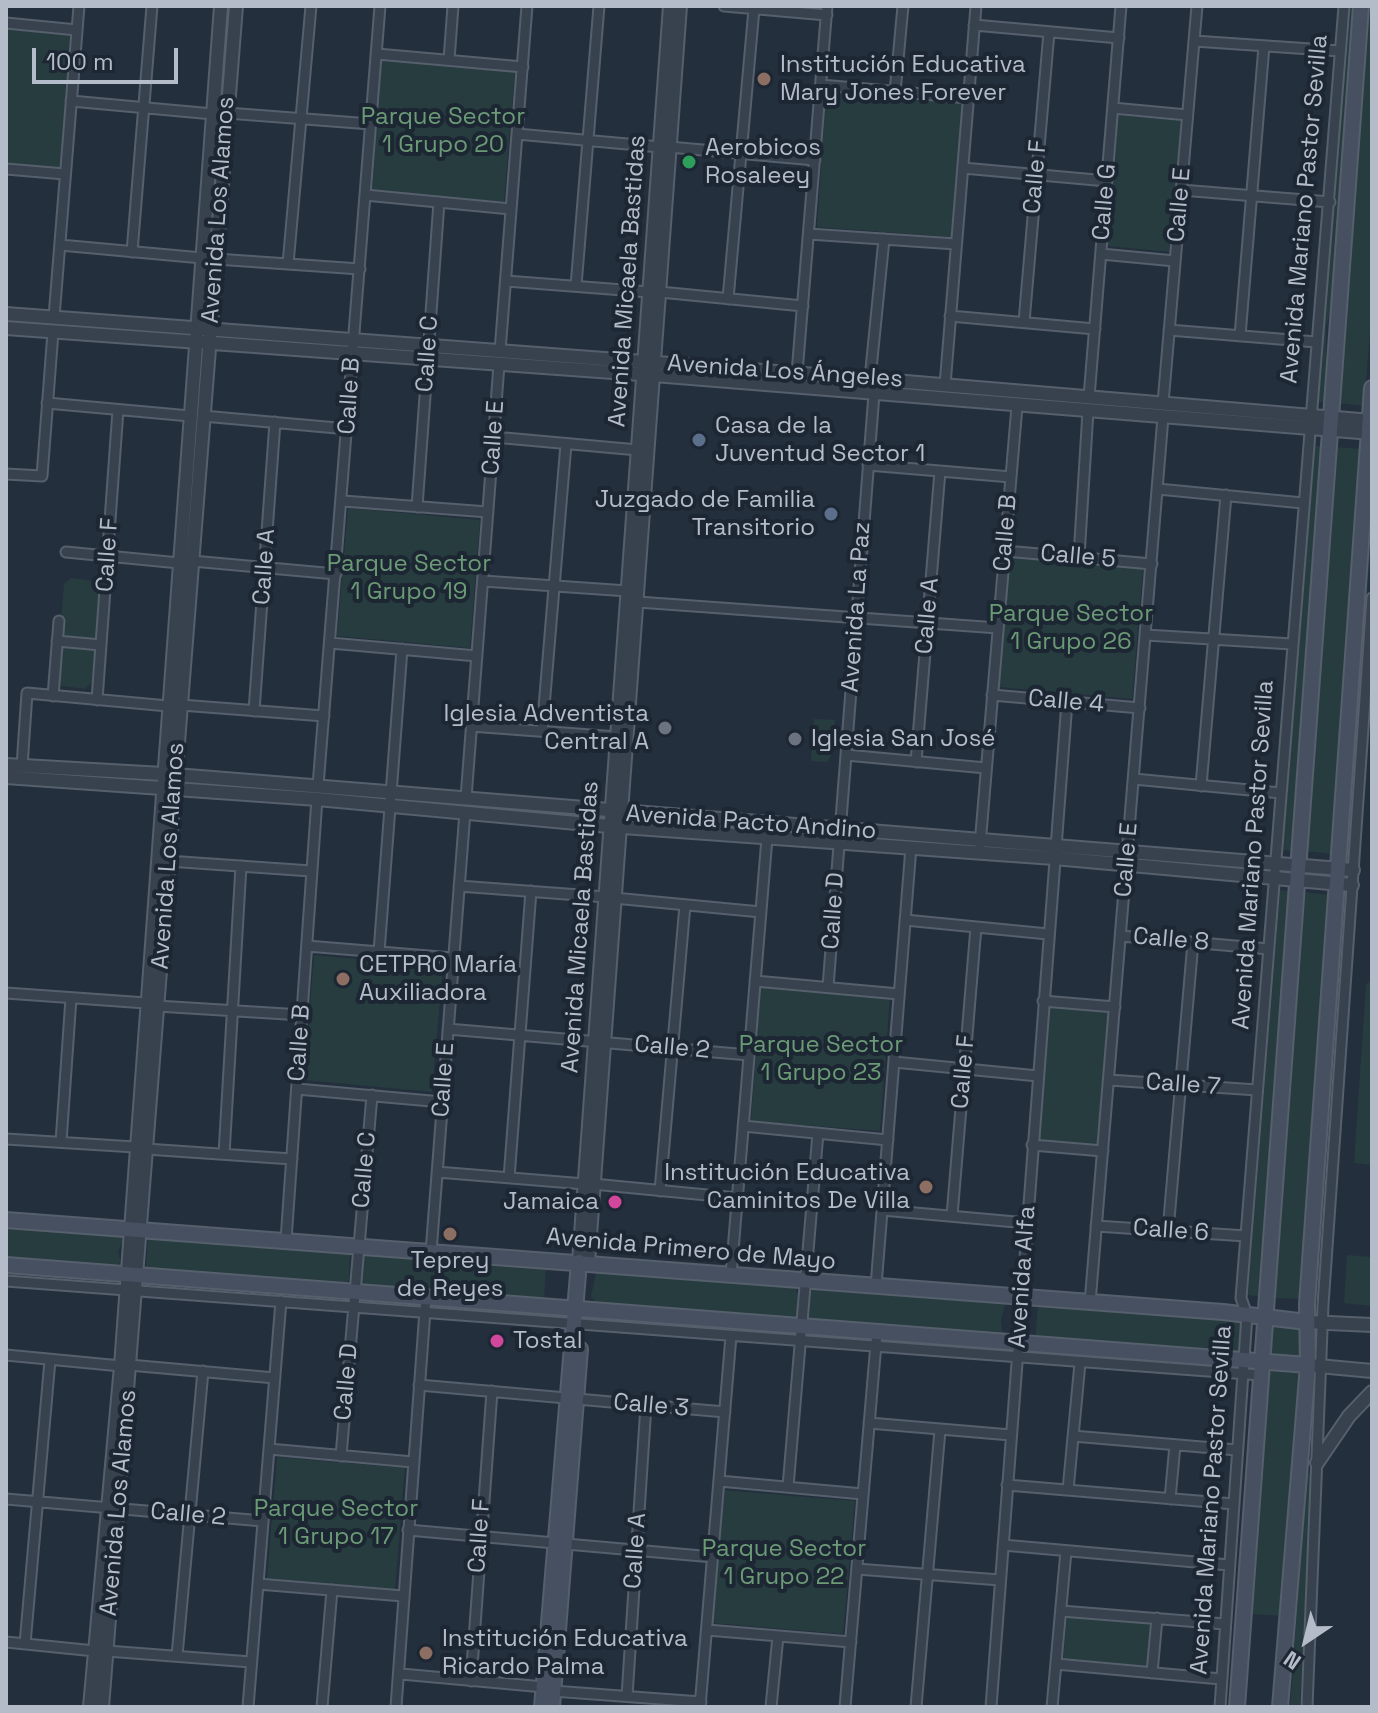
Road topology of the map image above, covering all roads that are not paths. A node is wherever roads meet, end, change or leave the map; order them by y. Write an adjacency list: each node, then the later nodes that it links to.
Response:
1 (79, 6): 23 (street)
2 (152, 6): 36 (street)
3 (221, 6): 39 (street, Avenida Los Alamos)
4 (236, 6): 38 (street, Avenida Los Alamos)
5 (311, 6): 41 (street)
6 (380, 6): 29 (street, Calle B)
7 (453, 6): 30 (street)
8 (527, 6): 31 (street)
9 (599, 6): 44 (street)
10 (670, 6): 45 (street, Avenida Micaela Bastidas)
11 (680, 6): 45 (street, Avenida Micaela Bastidas)
12 (724, 6): 19 (street)
13 (903, 6): 33 (street)
14 (976, 6): 22 (street)
15 (1121, 6): 25 (street, Calle G)
16 (1197, 6): 26 (street, Calle E)
17 (1344, 6): 28 (street, Avenida Mariano Pastor Sevilla)
18 (1361, 6): 109 (main road, Avenida Mariano Pastor Sevilla)
19 (754, 9): 20 (street); 46 (street)
20 (827, 11): 32 (street)
21 (6, 23): 23 (street)
22 (974, 25): 24 (street); 34 (street)
23 (77, 30): 35 (street)
24 (1049, 32): 25 (street); 51 (street, Calle F)
25 (1119, 38): 37 (street, Calle G)
26 (1194, 41): 27 (street); 40 (street, Calle E)
27 (1264, 46): 28 (street); 55 (street)
28 (1340, 51): 57 (street, Avenida Mariano Pastor Sevilla)
29 (377, 54): 30 (street); 42 (street, Calle B)
30 (449, 60): 31 (street)
31 (523, 67): 43 (street)
32 (821, 85): 33 (street); 47 (street)
33 (895, 92): 34 (street)
34 (968, 98): 48 (street)
35 (71, 101): 36 (street); 50 (street)
36 (143, 108): 39 (street); 63 (street)
37 (1113, 108): 40 (street); 52 (street, Calle G)
38 (227, 113): 41 (street); 66 (street, Avenida Los Alamos)
39 (213, 114): 65 (street, Avenida Los Alamos)
40 (1187, 115): 53 (street, Calle E)
41 (300, 119): 42 (street); 68 (street)
42 (371, 124): 54 (street, Calle B)
43 (517, 134): 44 (street); 58 (street)
44 (589, 141): 45 (street); 71 (street)
45 (664, 147): 46 (street); 72 (street, Avenida Micaela Bastidas)
46 (741, 153): 47 (street); 73 (street)
47 (815, 160): 59 (street)
48 (963, 168): 51 (street); 61 (street)
49 (6, 169): 50 (street)
50 (65, 174): 62 (street)
51 (1036, 174): 52 (street); 78 (street, Calle F)
52 (1107, 181): 64 (street, Calle G)
53 (1181, 190): 55 (street); 67 (street, Calle E)
54 (365, 195): 56 (street); 69 (street, Calle B)
55 (1251, 195): 57 (street); 83 (street)
56 (439, 202): 58 (street); 87 (street, Calle C)
57 (1330, 202): 86 (street, Avenida Mariano Pastor Sevilla)
58 (511, 209): 70 (street)
59 (809, 234): 60 (street); 74 (street)
60 (884, 239): 61 (street); 95 (street)
61 (956, 244): 76 (street)
62 (60, 245): 63 (street); 77 (street)
63 (132, 252): 65 (street)
64 (1101, 254): 67 (street); 80 (street, Calle G)
65 (202, 258): 84 (street, Avenida Los Alamos)
66 (216, 259): 68 (street); 84 (street, Avenida Los Alamos)
67 (1175, 261): 81 (street, Calle E)
68 (288, 264): 69 (street)
69 (360, 269): 85 (street, Calle B)
70 (506, 281): 71 (street); 88 (street)
71 (576, 286): 72 (street)
72 (654, 292): 73 (street); 93 (street, Avenida Micaela Bastidas)
73 (728, 299): 74 (street)
74 (803, 306): 94 (street)
75 (6, 314): 77 (street, Avenida Los Ángeles)
76 (950, 316): 78 (street); 96 (street)
77 (54, 317): 84 (street, Avenida Los Ángeles)
78 (1024, 322): 80 (street)
79 (6, 328): 82 (street, Avenida Los Ángeles)
80 (1095, 329): 99 (street, Calle G)
81 (1169, 330): 83 (street); 101 (street, Calle E)
82 (53, 332): 84 (street, Avenida Los Ángeles); 100 (street)
83 (1240, 336): 86 (street)
84 (203, 337): 85 (street, Avenida Los Ángeles); 89 (street, Avenida Los Ángeles); 105 (street, Avenida Los Alamos)
85 (354, 341): 87 (street, Avenida Los Ángeles); 89 (street, Calle B)
86 (1316, 342): 108 (street, Avenida Mariano Pastor Sevilla)
87 (428, 346): 88 (street, Avenida Los Ángeles); 90 (street, Calle C)
88 (500, 351): 92 (street, Avenida Los Ángeles)
89 (353, 355): 90 (street, Avenida Los Ángeles); 111 (street, Calle B)
90 (427, 360): 91 (street, Avenida Los Ángeles); 123 (street, Calle C)
91 (499, 365): 92 (street, Avenida Los Ángeles); 112 (street, Calle E)
92 (621, 366): 93 (street, Avenida Los Ángeles)
93 (650, 368): 94 (street, Avenida Los Ángeles); 98 (street, Avenida Los Ángeles); 114 (street, Avenida Micaela Bastidas); 137 (street, Avenida Micaela Bastidas)
94 (797, 373): 95 (street, Avenida Los Ángeles)
95 (870, 379): 96 (street, Avenida Los Ángeles); 98 (street, Avenida La Paz)
96 (945, 385): 99 (street, Avenida Los Ángeles)
97 (1372, 388): 110 (main road)
98 (874, 394): 102 (street, Avenida Los Ángeles); 115 (street, Avenida La Paz)
99 (1089, 397): 101 (street, Avenida Los Ángeles)
100 (47, 403): 103 (street); 117 (street)
101 (1163, 403): 108 (street, Avenida Los Ángeles)
102 (1017, 406): 104 (street, Avenida Los Ángeles); 118 (street, Calle B)
103 (118, 410): 105 (street); 127 (street, Calle F)
104 (1088, 411): 106 (street, Avenida Los Ángeles); 128 (street)
105 (197, 416): 107 (street); 129 (street, Avenida Los Alamos)
106 (1163, 417): 108 (street, Avenida Los Ángeles); 119 (street, Calle E)
107 (275, 422): 111 (street); 131 (street, Calle A)
108 (1310, 422): 109 (street, Avenida Los Ángeles); 122 (street, Avenida Mariano Pastor Sevilla)
109 (1330, 424): 110 (street, Avenida Los Ángeles); 189 (main road, Avenida Mariano Pastor Sevilla)
110 (1370, 427): 190 (main road)
111 (348, 429): 121 (street, Calle B)
112 (494, 437): 113 (street); 124 (street, Calle E)
113 (566, 444): 114 (street); 134 (street)
114 (638, 450): 135 (street, Avenida Micaela Bastidas)
115 (868, 465): 116 (street); 138 (street, Avenida La Paz)
116 (940, 471): 118 (street); 140 (street, Calle A)
117 (6, 474)
118 (1011, 477): 125 (street, Calle B)
119 (1158, 489): 120 (street); 130 (street, Calle E)
120 (1226, 495): 122 (street); 143 (street)
121 (343, 501): 123 (street); 132 (street, Calle B)
122 (1303, 503): 146 (street, Avenida Mariano Pastor Sevilla)
123 (417, 507): 124 (street)
124 (488, 512): 133 (street, Calle E)
125 (1005, 551): 128 (street, Calle 5); 141 (street, Calle B)
126 (66, 552): 127 (street)
127 (107, 556): 129 (street); 147 (street, Calle F)
128 (1079, 557): 130 (street, Calle 5)
129 (185, 562): 131 (street); 154 (street, Avenida Los Alamos)
130 (1152, 564): 142 (street, Calle E)
131 (265, 568): 132 (street); 156 (street, Calle A)
132 (336, 574): 145 (street, Calle B)
133 (483, 581): 134 (street); 149 (street, Calle E)
134 (554, 586): 135 (street); 159 (street)
135 (628, 591): 160 (street, Avenida Micaela Bastidas)
136 (1372, 598): 186 (street)
137 (638, 602): 138 (street); 177 (street, Avenida Micaela Bastidas)
138 (856, 617): 140 (street); 161 (street, Avenida La Paz)
139 (59, 621): 144 (street)
140 (928, 622): 141 (street); 162 (street, Calle A)
141 (998, 628): 150 (street, Calle B)
142 (1146, 635): 143 (street); 155 (street, Calle E)
143 (1214, 640): 146 (street); 169 (street)
144 (57, 641): 147 (street); 151 (street)
145 (330, 643): 148 (street); 157 (street, Calle B)
146 (1292, 644): 173 (street, Avenida Mariano Pastor Sevilla)
147 (101, 645): 152 (street, Calle F)
148 (402, 649): 149 (street); 172 (street)
149 (477, 656): 158 (street, Calle E)
150 (992, 695): 153 (street, Calle 4); 165 (street, Calle B)
151 (53, 696): 152 (street); 164 (street)
152 (97, 700): 154 (street)
153 (1067, 702): 155 (street, Calle 4); 182 (street)
154 (174, 706): 156 (street); 166 (street, Avenida Los Alamos)
155 (1140, 708): 168 (street, Calle E)
156 (254, 711): 157 (street)
157 (324, 716): 171 (street, Calle B)
158 (471, 726): 159 (street); 174 (street, Calle E)
159 (542, 731): 160 (street)
160 (617, 737): 177 (street, Avenida Micaela Bastidas)
161 (846, 755): 162 (street); 178 (street, Avenida La Paz)
162 (916, 762): 165 (street)
163 (6, 765): 164 (street, Avenida Pacto Andino)
164 (22, 766): 166 (street, Avenida Pacto Andino)
165 (986, 768): 180 (street, Calle B)
166 (169, 774): 170 (street, Avenida Los Alamos); 171 (street, Avenida Pacto Andino)
167 (6, 777): 170 (street, Avenida Pacto Andino)
168 (1134, 779): 169 (street); 183 (street, Calle E)
169 (1201, 786): 173 (street)
170 (168, 788): 171 (street, Avenida Pacto Andino); 184 (street, Avenida Los Alamos); 212 (street, Avenida Los Alamos)
171 (317, 792): 172 (street, Avenida Pacto Andino); 175 (street, Avenida Pacto Andino); 187 (street, Calle B)
172 (391, 792): 174 (street, Avenida Pacto Andino); 175 (street)
173 (1281, 793): 188 (street, Avenida Mariano Pastor Sevilla)
174 (466, 798): 177 (street, Avenida Pacto Andino)
175 (389, 806): 176 (street, Avenida Pacto Andino); 204 (street)
176 (465, 812): 177 (street, Avenida Pacto Andino); 192 (street, Calle E)
177 (615, 819): 178 (street, Avenida Pacto Andino); 179 (street, Avenida Pacto Andino); 194 (street, Avenida Micaela Bastidas)
178 (839, 836): 179 (street, Avenida Pacto Andino); 180 (street, Avenida Pacto Andino); 181 (street, Avenida Pacto Andino); 207 (street, Calle D)
179 (767, 838): 196 (street)
180 (980, 846): 181 (street, Avenida Pacto Andino); 182 (street, Avenida Pacto Andino)
181 (911, 847): 197 (street)
182 (1054, 852): 183 (street, Avenida Pacto Andino); 199 (street, Avenida Alfa)
183 (1127, 858): 188 (street, Avenida Pacto Andino); 200 (street, Calle E)
184 (168, 861): 185 (street); 212 (street, Avenida Los Alamos)
185 (241, 866): 187 (street); 214 (street)
186 (1353, 870): 190 (street, Avenida Pacto Andino); 191 (street)
187 (311, 871): 202 (street, Calle B)
188 (1275, 871): 189 (street, Avenida Pacto Andino); 203 (street, Avenida Mariano Pastor Sevilla)
189 (1296, 872): 190 (street, Avenida Pacto Andino); 272 (main road, Avenida Mariano Pastor Sevilla)
190 (1335, 876): 191 (street, Avenida Pacto Andino); 273 (main road)
191 (1352, 885): 274 (street)
192 (459, 886): 193 (street); 205 (street, Calle E)
193 (531, 891): 194 (street); 217 (street)
194 (610, 897): 195 (street); 218 (street, Avenida Micaela Bastidas)
195 (685, 905): 196 (street); 219 (street)
196 (761, 912): 206 (street)
197 (905, 920): 198 (street); 209 (street)
198 (976, 927): 199 (street); 222 (street, Calle F)
199 (1048, 934): 211 (street, Avenida Alfa)
200 (1121, 936): 201 (street, Calle 8); 213 (street, Calle E)
201 (1193, 942): 203 (street, Calle 8); 225 (street)
202 (307, 946): 204 (street); 215 (street, Calle B)
203 (1269, 949): 227 (street, Avenida Mariano Pastor Sevilla)
204 (379, 952): 205 (street)
205 (453, 958): 216 (street, Calle E)
206 (755, 981): 207 (street); 220 (street)
207 (828, 987): 209 (street)
208 (6, 993): 210 (street)
209 (899, 994): 221 (street)
210 (71, 998): 212 (street); 234 (street)
211 (1043, 1001): 213 (street); 223 (street, Avenida Alfa)
212 (152, 1005): 214 (street); 236 (street, Avenida Los Alamos)
213 (1115, 1007): 224 (street, Calle E)
214 (232, 1011): 215 (street); 238 (street)
215 (302, 1015): 226 (street, Calle B)
216 (448, 1029): 217 (street); 229 (street, Calle E)
217 (520, 1034): 218 (street); 241 (street)
218 (599, 1041): 219 (street, Calle 2); 242 (street, Avenida Micaela Bastidas)
219 (672, 1048): 220 (street, Calle 2); 243 (street)
220 (749, 1055): 230 (street)
221 (894, 1062): 222 (street); 233 (street)
222 (964, 1069): 223 (street); 246 (street, Calle F)
223 (1038, 1076): 235 (street, Avenida Alfa)
224 (1109, 1080): 225 (street, Calle 7); 237 (street, Calle E)
225 (1181, 1085): 227 (street, Calle 7); 251 (street)
226 (297, 1089): 228 (street); 239 (street, Calle B)
227 (1257, 1090): 252 (street, Avenida Mariano Pastor Sevilla)
228 (372, 1095): 229 (street); 254 (street, Calle C)
229 (442, 1102): 240 (street, Calle E)
230 (743, 1126): 231 (street); 244 (street)
231 (818, 1133): 233 (street); 260 (street)
232 (6, 1139): 234 (street)
233 (888, 1140): 245 (street)
234 (61, 1142): 236 (street)
235 (1032, 1145): 237 (street); 248 (street, Avenida Alfa)
236 (141, 1148): 238 (street); 250 (street, Avenida Los Alamos)
237 (1103, 1151): 249 (street, Calle E)
238 (224, 1154): 239 (street)
239 (292, 1159): 253 (street, Calle B)
240 (437, 1172): 241 (street); 255 (street, Calle E)
241 (509, 1178): 242 (street)
242 (589, 1184): 243 (street); 256 (street, Avenida Micaela Bastidas)
243 (660, 1191): 244 (street)
244 (738, 1198): 258 (street)
245 (882, 1210): 246 (street); 262 (street)
246 (952, 1216): 248 (street)
247 (6, 1220): 250 (main road, Avenida Primero de Mayo)
248 (1027, 1223): 265 (street, Avenida Alfa)
249 (1096, 1226): 251 (street, Calle 6); 267 (street, Calle E)
250 (135, 1230): 253 (main road, Avenida Primero de Mayo); 261 (street, Avenida Los Alamos)
251 (1168, 1231): 252 (street, Calle 6)
252 (1246, 1236): 270 (street, Avenida Mariano Pastor Sevilla)
253 (286, 1240): 254 (main road, Avenida Primero de Mayo)
254 (359, 1245): 255 (main road, Avenida Primero de Mayo); 263 (street, Calle C)
255 (431, 1252): 256 (main road, Avenida Primero de Mayo)
256 (583, 1262): 258 (main road, Avenida Primero de Mayo); 271 (main road, Avenida Micaela Bastidas)
257 (6, 1265): 261 (main road)
258 (731, 1275): 260 (main road, Avenida Primero de Mayo)
259 (6, 1281): 261 (street)
260 (805, 1281): 262 (main road, Avenida Primero de Mayo); 276 (street)
261 (131, 1282): 263 (main road); 266 (street); 286 (street, Avenida Los Alamos)
262 (876, 1286): 265 (main road, Avenida Primero de Mayo)
263 (355, 1292): 264 (main road); 268 (street, Calle D)
264 (426, 1297): 269 (street); 271 (main road)
265 (1021, 1298): 267 (main road, Avenida Primero de Mayo); 280 (street, Avenida Alfa)
266 (281, 1301): 268 (street); 292 (street)
267 (1090, 1303): 270 (main road, Avenida Primero de Mayo)
268 (353, 1308): 269 (street); 306 (street, Calle D)
269 (425, 1315): 271 (street); 293 (street)
270 (1247, 1315): 272 (main road, Avenida Primero de Mayo); 288 (street, Avenida Mariano Pastor Sevilla)
271 (578, 1316): 276 (main road); 278 (street); 296 (main road, Avenida Micaela Bastidas)
272 (1265, 1316): 273 (main road, Avenida Primero de Mayo); 289 (main road, Avenida Mariano Pastor Sevilla)
273 (1307, 1322): 274 (street, Avenida Primero de Mayo); 287 (main road)
274 (1323, 1323): 275 (street, Avenida Primero de Mayo); 287 (street)
275 (1372, 1325)
276 (803, 1326): 277 (main road); 279 (street)
277 (877, 1332): 280 (main road); 281 (street)
278 (731, 1336): 279 (street); 298 (street)
279 (802, 1342): 281 (street); 311 (street)
280 (1018, 1343): 283 (street, Avenida Alfa); 288 (main road)
281 (875, 1349): 283 (street); 299 (street)
282 (6, 1355): 284 (street)
283 (1017, 1358): 285 (street); 301 (street, Avenida Alfa)
284 (50, 1360): 286 (street); 316 (street)
285 (1080, 1363): 288 (street); 302 (street)
286 (125, 1365): 290 (street); 318 (street, Avenida Los Alamos)
287 (1315, 1366): 289 (main road); 291 (street); 308 (street); 368 (main road)
288 (1244, 1367): 289 (main road); 305 (street, Avenida Mariano Pastor Sevilla)
289 (1262, 1368): 367 (main road, Avenida Mariano Pastor Sevilla)
290 (203, 1371): 292 (street); 319 (street)
291 (1372, 1371)
292 (275, 1378): 304 (street)
293 (419, 1385): 294 (street); 307 (street)
294 (492, 1391): 296 (street); 322 (street, Calle F)
295 (1372, 1392): 308 (street)
296 (572, 1398): 297 (street, Calle 3); 323 (main road, Avenida Micaela Bastidas)
297 (646, 1405): 298 (street, Calle 3); 325 (street, Calle A)
298 (725, 1412): 309 (street)
299 (869, 1423): 300 (street); 313 (street)
300 (940, 1430): 301 (street); 330 (street)
301 (1011, 1435): 310 (street, Avenida Alfa)
302 (1073, 1436): 303 (street); 312 (street)
303 (1175, 1445): 305 (street); 315 (street)
304 (269, 1449): 306 (street); 320 (street)
305 (1237, 1450): 317 (street, Avenida Mariano Pastor Sevilla)
306 (341, 1456): 307 (street)
307 (413, 1462): 321 (street)
308 (1317, 1463): 369 (street)
309 (719, 1481): 311 (street); 327 (street)
310 (1007, 1485): 312 (street); 324 (street, Avenida Alfa)
311 (788, 1487): 313 (street)
312 (1068, 1490): 315 (street)
313 (863, 1494): 329 (street)
314 (6, 1499): 316 (street)
315 (1170, 1499): 317 (street)
316 (37, 1502): 318 (street); 342 (street)
317 (1234, 1504): 328 (street, Avenida Mariano Pastor Sevilla)
318 (113, 1508): 319 (street, Calle 2); 343 (street, Avenida Los Alamos)
319 (190, 1515): 320 (street, Calle 2); 344 (street)
320 (263, 1521): 332 (street)
321 (408, 1530): 322 (street); 334 (street)
322 (480, 1535): 323 (street); 350 (street, Calle F)
323 (561, 1543): 325 (street); 351 (main road, Avenida Micaela Bastidas)
324 (1003, 1545): 326 (street); 331 (street, Avenida Alfa)
325 (636, 1550): 327 (street); 352 (street, Calle A)
326 (1066, 1551): 328 (street); 335 (street)
327 (713, 1557): 338 (street)
328 (1229, 1565): 337 (street, Avenida Mariano Pastor Sevilla)
329 (857, 1569): 330 (street); 341 (street)
330 (927, 1574): 331 (street); 363 (street)
331 (1000, 1580): 364 (street, Avenida Alfa)
332 (258, 1584): 333 (street); 345 (street)
333 (332, 1590): 334 (street); 357 (street)
334 (403, 1596): 348 (street)
335 (1061, 1611): 336 (street); 346 (street)
336 (1157, 1618): 337 (street); 347 (street)
337 (1225, 1624): 349 (street, Avenida Mariano Pastor Sevilla)
338 (707, 1630): 339 (street); 353 (street)
339 (778, 1636): 341 (street); 361 (street)
340 (6, 1642): 342 (street)
341 (851, 1642): 362 (street)
342 (25, 1644): 343 (street)
343 (101, 1651): 344 (street); 354 (street, Avenida Los Alamos); 355 (street, Avenida Los Alamos)
344 (177, 1656): 345 (street)
345 (251, 1662): 356 (street)
346 (1056, 1664): 347 (street); 365 (street)
347 (1152, 1673): 349 (street)
348 (401, 1674): 350 (street); 358 (street)
349 (1221, 1679): 366 (street, Avenida Mariano Pastor Sevilla)
350 (471, 1681): 351 (street)
351 (548, 1689): 352 (street); 359 (main road, Avenida Micaela Bastidas); 360 (main road, Avenida Micaela Bastidas)
352 (627, 1696): 353 (street)
353 (700, 1704)
354 (90, 1707)
355 (102, 1707)
356 (248, 1707)
357 (322, 1707)
358 (396, 1707)
359 (542, 1707)
360 (552, 1707)
361 (771, 1707)
362 (845, 1707)
363 (916, 1707)
364 (991, 1707)
365 (1052, 1707)
366 (1220, 1707)
367 (1237, 1707)
368 (1280, 1707)
369 (1307, 1707)

